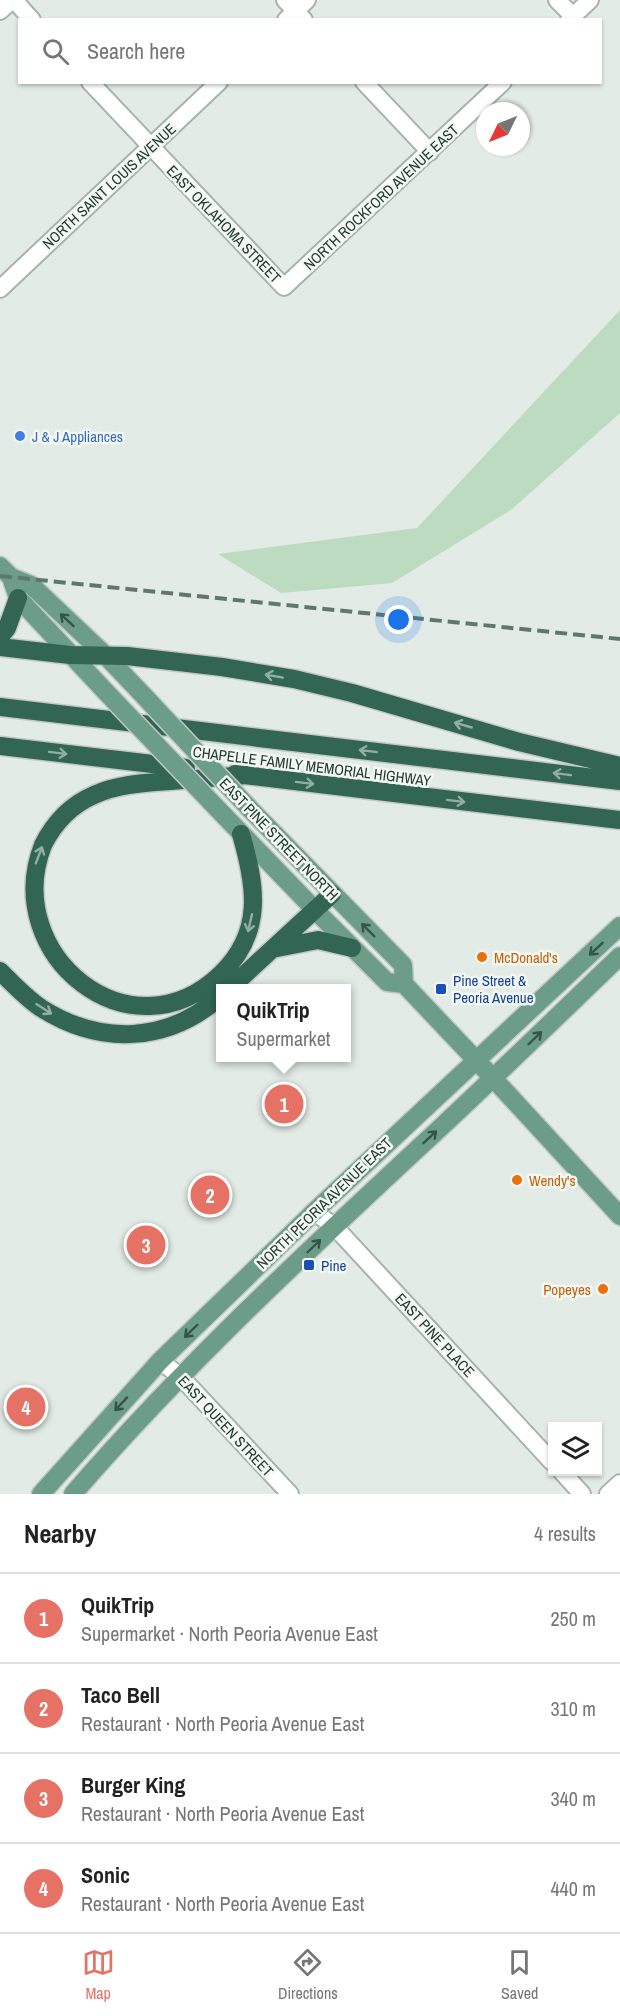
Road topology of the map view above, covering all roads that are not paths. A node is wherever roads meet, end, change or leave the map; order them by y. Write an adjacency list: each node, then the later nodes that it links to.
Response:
1 (13, 0): 4 (street); 5 (street)
2 (557, 0): 6 (street)
3 (590, 0): 6 (street)
4 (0, 11)
5 (30, 18)
6 (571, 18)
7 (92, 84): 11 (street, EAST OKLAHOMA STREET)
8 (217, 84): 11 (street, NORTH SAINT LOUIS AVENUE)
9 (366, 84): 12 (street)
10 (501, 84): 12 (street, NORTH ROCKFORD AVENUE EAST)
11 (150, 147): 13 (street, EAST OKLAHOMA STREET); 14 (street, NORTH SAINT LOUIS AVENUE)
12 (430, 152): 13 (street, NORTH ROCKFORD AVENUE EAST)
13 (284, 287)
14 (0, 289)
15 (5, 572): 16 (main road, EAST PINE STREET NORTH); 19 (main road, EAST PINE STREET NORTH, one-way to 15)
16 (18, 598): 17 (highway); 20 (main road, EAST PINE STREET NORTH)
17 (0, 637)
18 (0, 647): 20 (highway)
19 (104, 654): 20 (highway); 23 (highway, one-way to 19); 28 (main road, EAST PINE STREET NORTH, bridge)
20 (70, 655): 27 (main road, EAST PINE STREET NORTH, bridge)
21 (0, 707): 25 (highway, CHAPELLE FAMILY MEMORIAL HIGHWAY, one-way to 21)
22 (0, 746): 24 (highway, CHAPELLE FAMILY MEMORIAL HIGHWAY, one-way to 24)
23 (620, 766)
24 (247, 776): 26 (highway, CHAPELLE FAMILY MEMORIAL HIGHWAY, one-way to 26); 27 (highway, one-way to 24)
25 (620, 781)
26 (620, 820)
27 (241, 834): 29 (main road, EAST PINE STREET NORTH)
28 (333, 894): 29 (highway); 36 (main road, EAST PINE STREET NORTH, one-way to 28)
29 (315, 910): 31 (highway); 32 (main road, EAST PINE STREET NORTH)
30 (620, 926): 38 (main road, NORTH PEORIA AVENUE EAST, one-way to 38)
31 (275, 948): 32 (highway); 35 (highway)
32 (352, 948): 36 (main road, EAST PINE STREET NORTH)
33 (620, 956): 39 (main road, NORTH PEORIA AVENUE EAST, one-way to 33)
34 (0, 971): 37 (highway, one-way to 37)
35 (234, 984)
36 (404, 984): 38 (main road, EAST PINE STREET NORTH)
37 (216, 1000)
38 (476, 1060): 39 (main road, EAST PINE STREET NORTH); 40 (main road, NORTH PEORIA AVENUE EAST)
39 (493, 1078): 41 (main road, EAST PINE STREET NORTH); 42 (main road, NORTH PEORIA AVENUE EAST, one-way to 39)
40 (314, 1212): 42 (street, EAST PINE PLACE); 43 (main road, NORTH PEORIA AVENUE EAST, one-way to 43)
41 (620, 1216)
42 (334, 1226): 44 (main road, NORTH PEORIA AVENUE EAST, one-way to 42); 45 (street, EAST PINE PLACE)
43 (160, 1361): 44 (street, EAST QUEEN STREET); 48 (main road, NORTH PEORIA AVENUE EAST, one-way to 48)
44 (180, 1376): 49 (main road, NORTH PEORIA AVENUE EAST); 50 (street, EAST QUEEN STREET)
45 (548, 1458)
46 (566, 1476): 51 (street)
47 (620, 1483): 52 (street)
48 (41, 1494)
49 (73, 1494)
50 (290, 1494)
51 (582, 1494)
52 (608, 1494)

